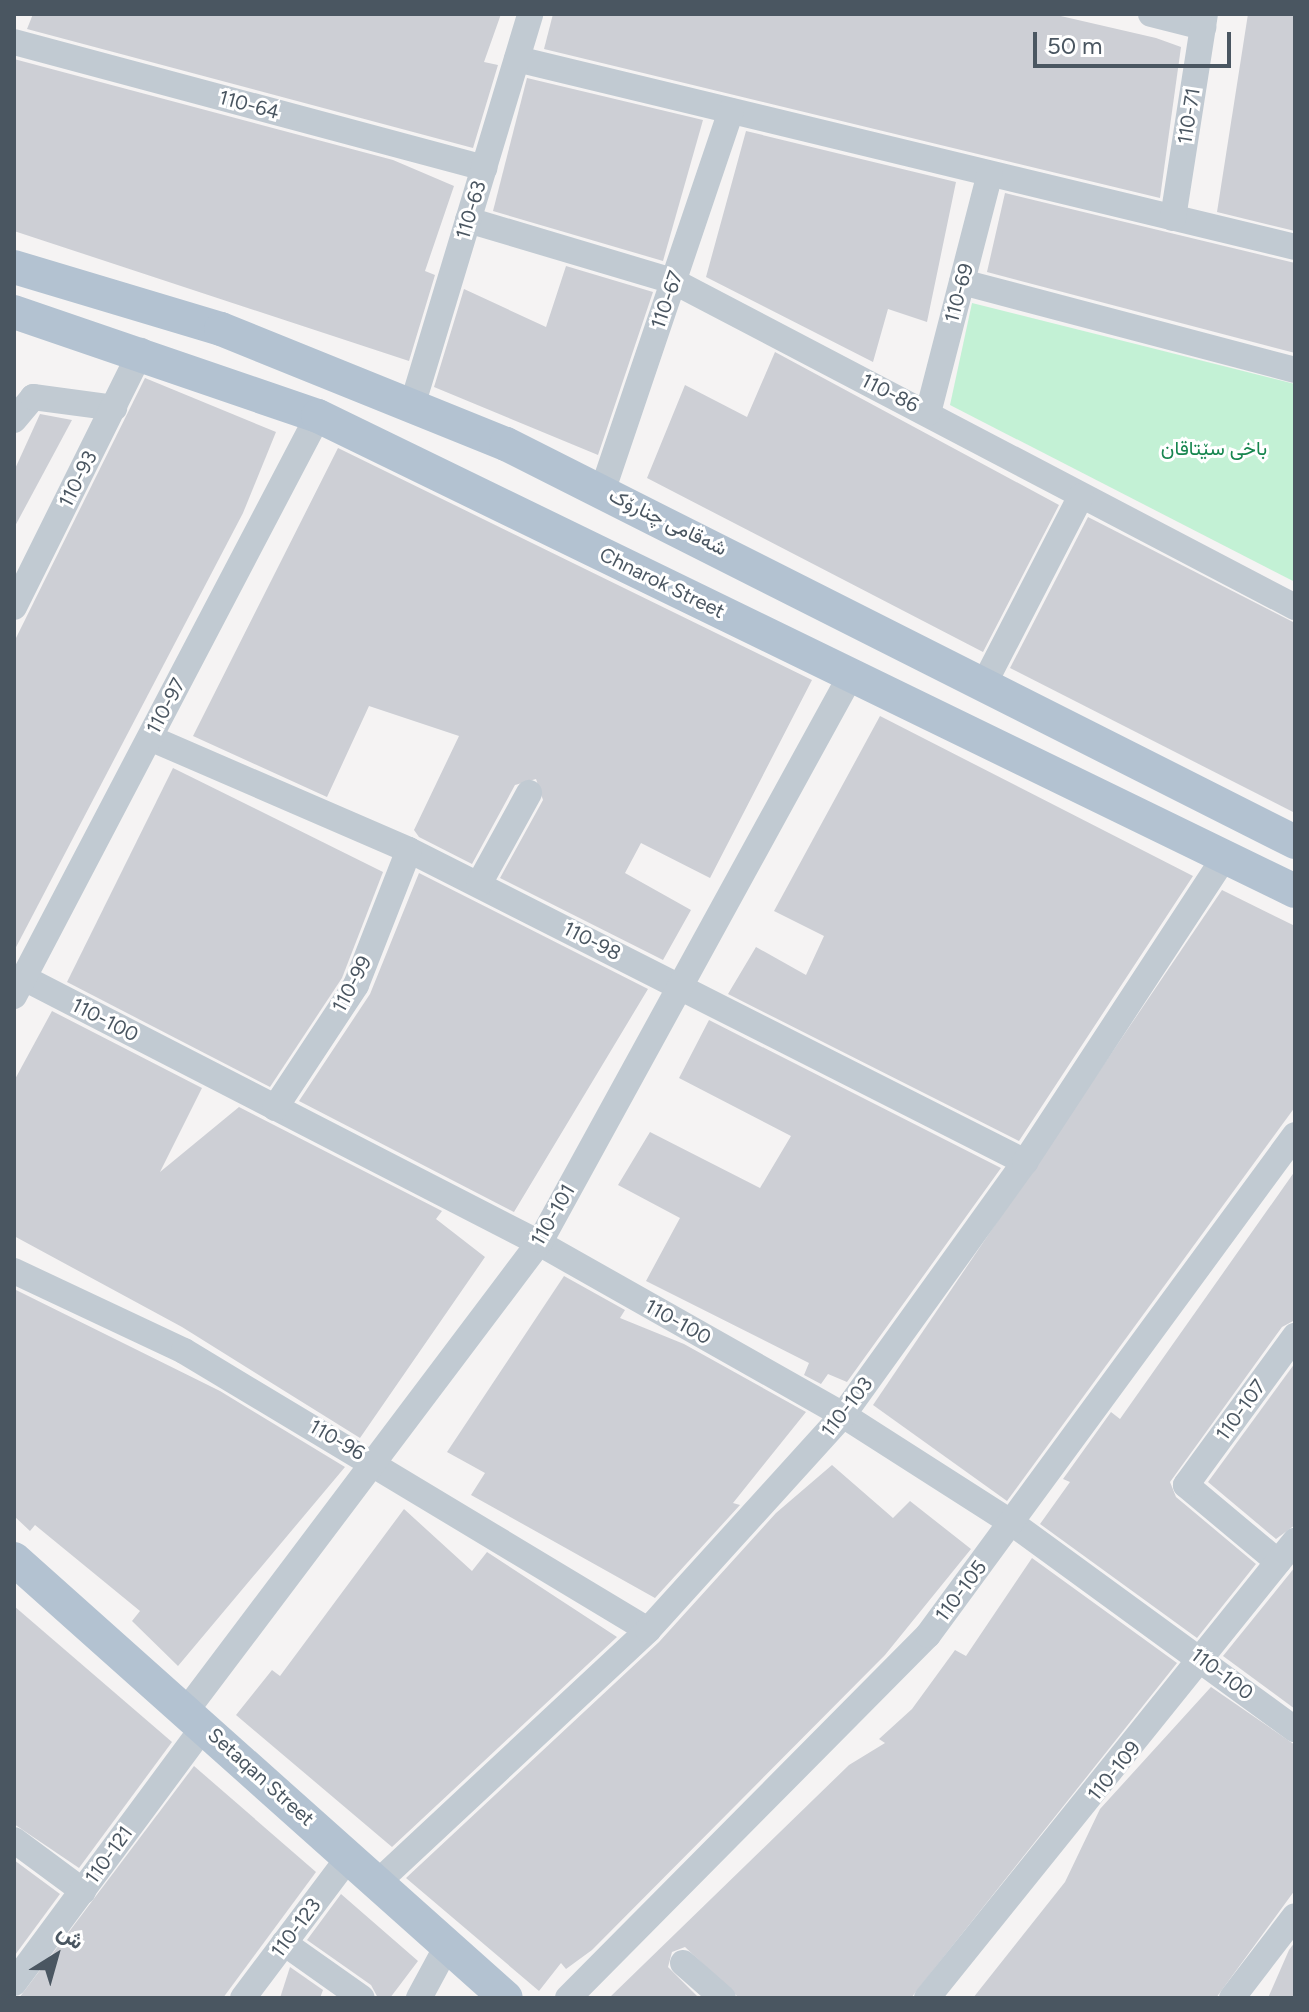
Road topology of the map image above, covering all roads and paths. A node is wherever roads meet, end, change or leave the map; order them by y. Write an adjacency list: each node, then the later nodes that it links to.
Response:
1 (530, 14): 5 (street, 110-63)
2 (1151, 14): 3 (street)
3 (1204, 20): 9 (street, 110-71)
4 (14, 42): 7 (street, 110-64)
5 (517, 59): 6 (street); 7 (street, 110-63)
6 (731, 111): 8 (street); 13 (street, 110-67)
7 (484, 168): 10 (street, 110-63)
8 (990, 174): 9 (street); 14 (street, 110-69)
9 (1173, 218): 11 (street)
10 (468, 220): 13 (street, 110-86); 18 (street, 110-63)
11 (1295, 247)
12 (14, 267): 18 (main road, شەقامی چنارۆک)
13 (673, 281): 20 (street, 110-86); 23 (street, 110-67)
14 (962, 282): 17 (street); 20 (street, 110-69)
15 (14, 312): 16 (main road, Chnarok Street)
16 (141, 351): 19 (street, 110-93); 21 (main road, Chnarok Street)
17 (1295, 370)
18 (412, 406): 23 (main road, شەقامی چنارۆک)
19 (114, 408): 22 (street); 25 (street, 110-93)
20 (928, 413): 24 (street, 110-86)
21 (318, 416): 27 (main road, Chnarok Street); 29 (street, 110-97)
22 (14, 420)
23 (603, 489): 28 (main road, شەقامی چنارۆک)
24 (1081, 496): 26 (street, 110-86); 28 (street)
25 (14, 607)
26 (1295, 607)
27 (851, 675): 33 (main road, Chnarok Street); 36 (street, 110-101)
28 (986, 680): 31 (main road, شەقامی چنارۆک)
29 (150, 738): 32 (street, 110-98); 37 (street, 110-97)
30 (529, 793): 34 (street)
31 (1295, 842)
32 (409, 850): 34 (street, 110-98); 38 (street, 110-99)
33 (1226, 855): 35 (main road, Chnarok Street); 40 (street, 110-103)
34 (479, 884): 36 (street, 110-98)
35 (1295, 891)
36 (681, 986): 40 (street, 110-98); 41 (street, 110-101)
37 (19, 987): 38 (street, 110-100)
38 (275, 1108): 41 (street, 110-100)
39 (1295, 1135): 46 (street, 110-105)
40 (1025, 1162): 44 (street, 110-103)
41 (539, 1243): 44 (street, 110-100); 45 (street, 110-101)
42 (14, 1271): 45 (street, 110-96)
43 (1295, 1336): 49 (street, 110-107)
44 (843, 1415): 46 (street, 110-100); 50 (street, 110-103)
45 (378, 1463): 50 (street, 110-96); 52 (street, 110-101)
46 (1012, 1523): 51 (street, 110-100); 67 (street, 110-105)
47 (1295, 1541): 49 (street, 110-109)
48 (14, 1559): 52 (main road, Setaqan Street)
49 (1278, 1562): 51 (street, 110-109)
50 (648, 1630): 56 (street, 110-103)
51 (1205, 1660): 53 (street, 110-100); 69 (street, 110-109)
52 (195, 1718): 55 (main road, Setaqan Street); 57 (street, 110-121)
53 (1295, 1729)
54 (14, 1840): 57 (street)
55 (349, 1857): 56 (main road, Setaqan Street); 59 (street, 110-123)
56 (377, 1883): 60 (main road, Setaqan Street)
57 (83, 1891): 62 (street, 110-121)
58 (1295, 1916): 70 (street)
59 (284, 1943): 63 (street, 110-123); 64 (street)
60 (447, 1946): 65 (street); 66 (main road, Setaqan Street)
61 (683, 1963): 68 (street)
62 (18, 1973)
63 (243, 1998)
64 (362, 1998)
65 (419, 1998)
66 (506, 1998)
67 (568, 1998)
68 (723, 1998)
69 (927, 1998)
70 (1232, 1998)

